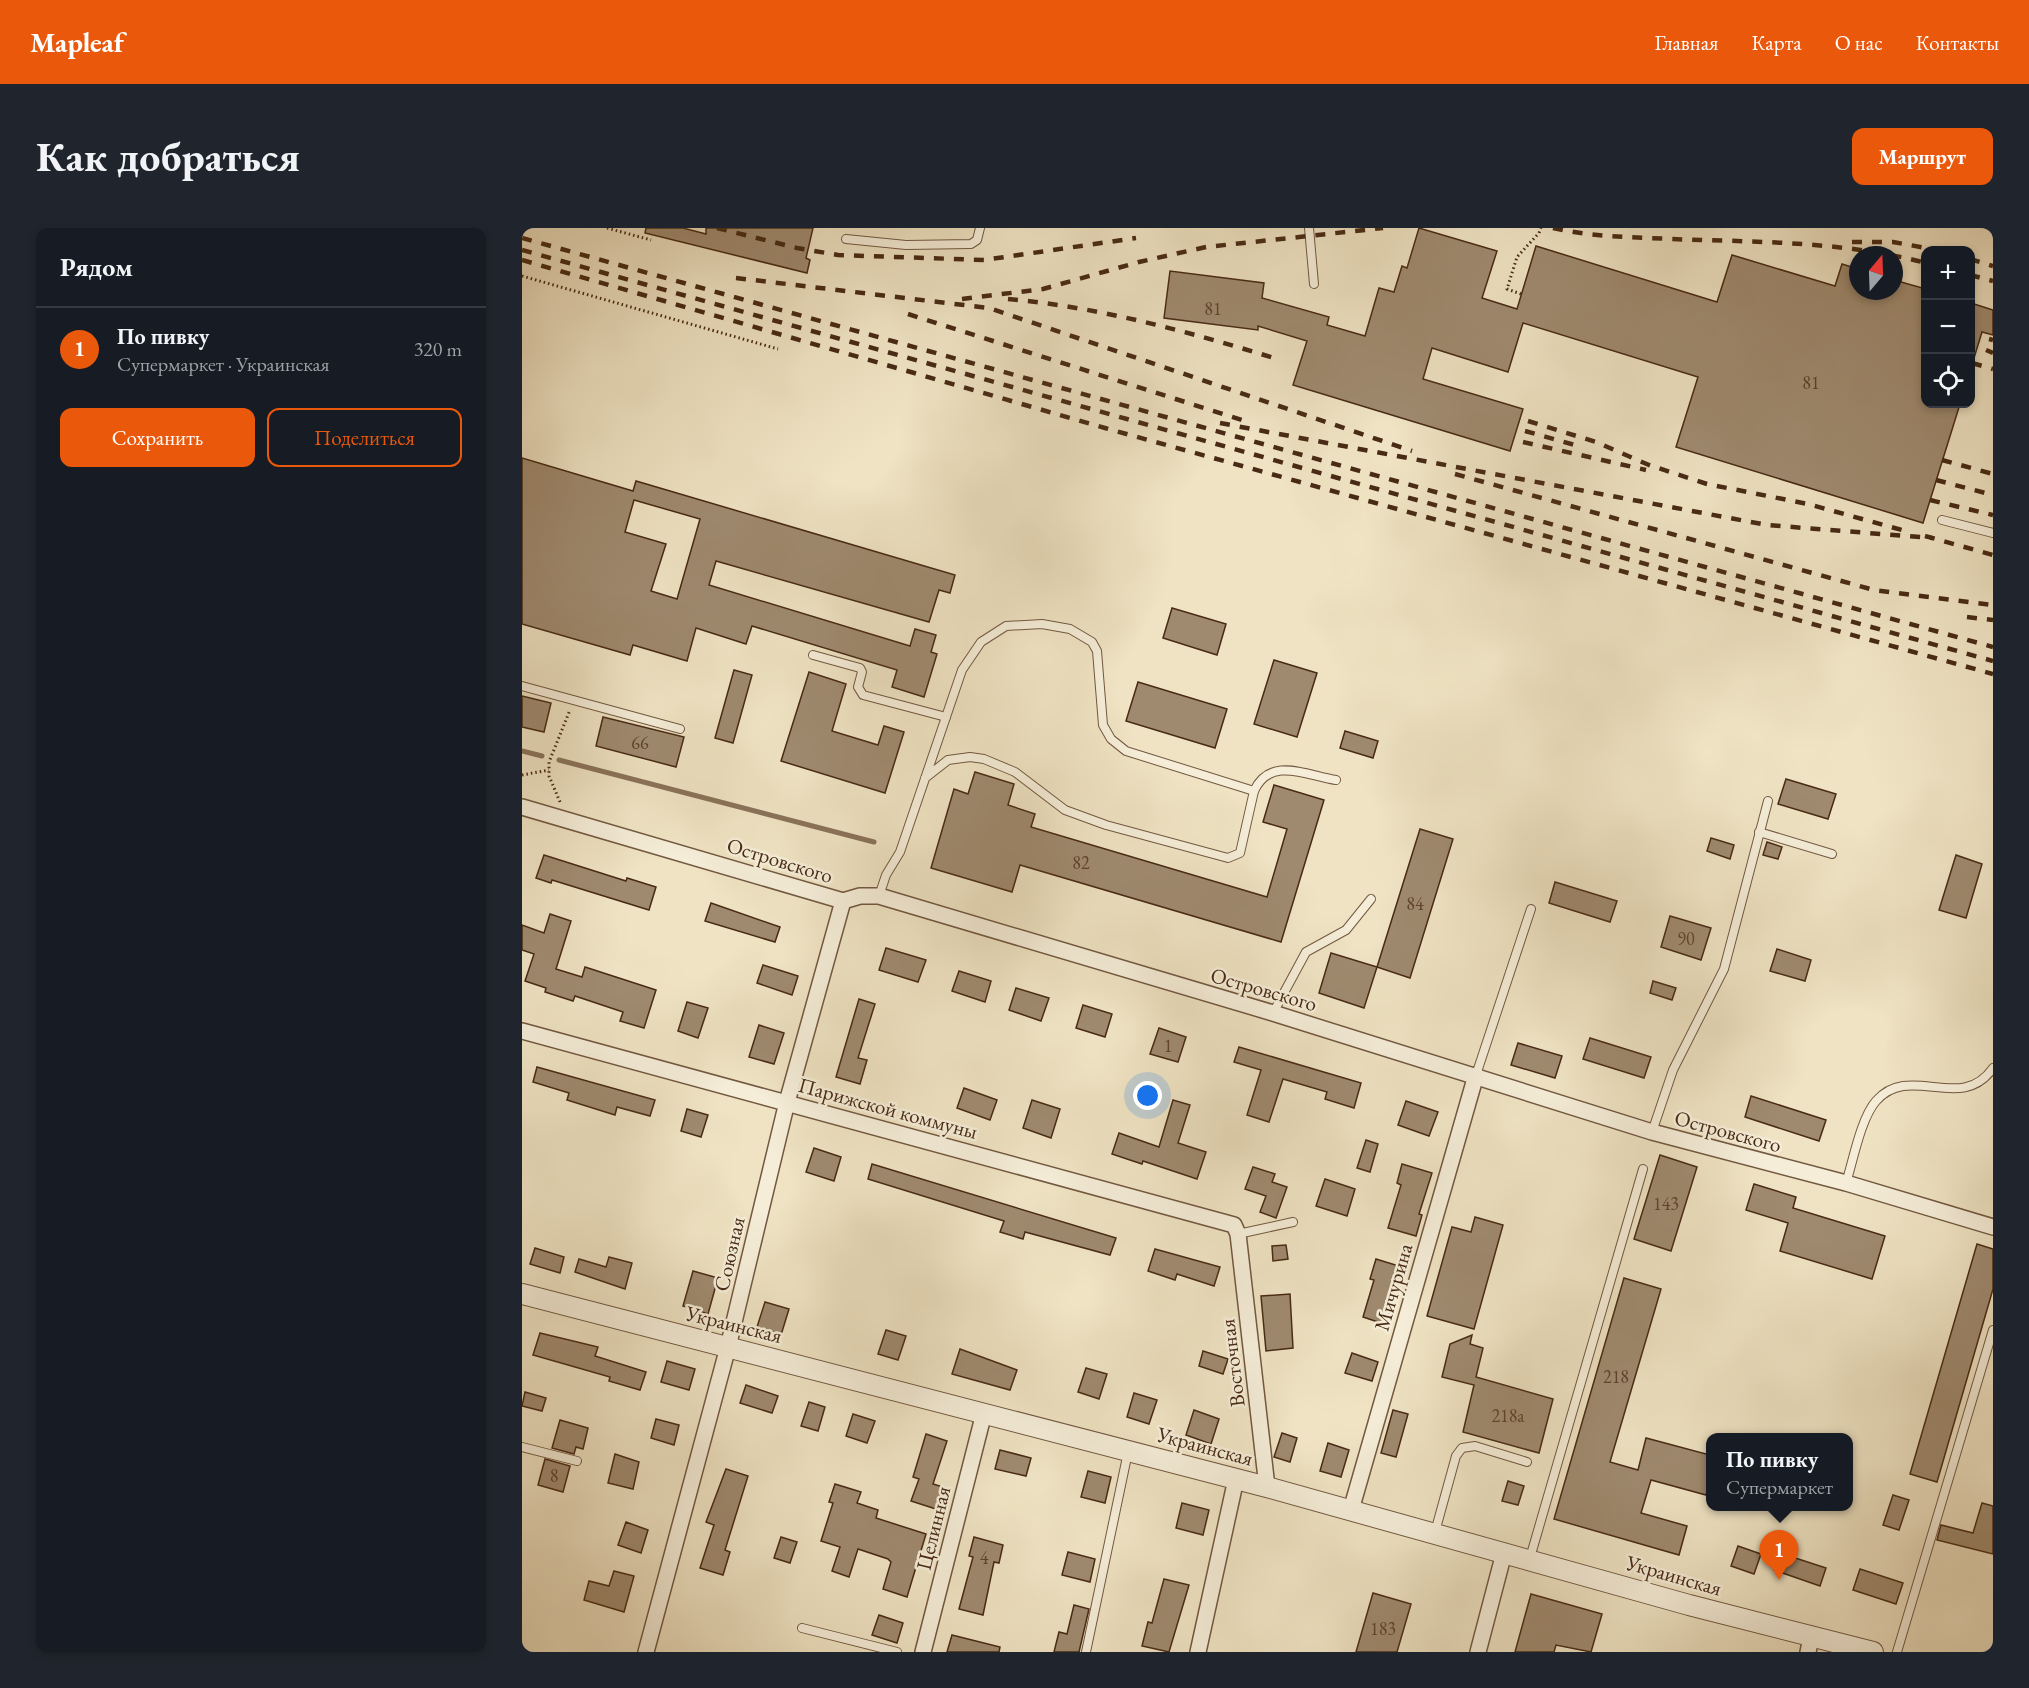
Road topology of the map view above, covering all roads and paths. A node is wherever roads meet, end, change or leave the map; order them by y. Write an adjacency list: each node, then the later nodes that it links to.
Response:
1 (607, 228): 6 (path)
2 (980, 228): 5 (lane)
3 (1309, 228): 8 (lane)
4 (1541, 228): 9 (path)
5 (846, 239)
6 (651, 240)
7 (522, 276): 10 (path)
8 (1314, 284)
9 (1521, 294)
10 (778, 349)
11 (1942, 520): 12 (lane)
12 (1993, 533)
13 (813, 655): 16 (lane)
14 (522, 686): 15 (lane)
15 (574, 700): 17 (lane); 18 (path)
16 (946, 717): 20 (lane); 22 (lane)
17 (680, 729)
18 (549, 770): 19 (path); 25 (path)
19 (522, 775)
20 (925, 778): 22 (lane); 28 (lane)
21 (1336, 780): 22 (lane)
22 (1254, 790)
23 (1767, 801): 26 (lane)
24 (522, 807): 25 (street, Островского)
25 (561, 817): 30 (street, Островского)
26 (1759, 832): 27 (lane); 37 (lane)
27 (1832, 854)
28 (879, 896): 30 (street, Островского); 32 (street, Островского)
29 (1371, 899): 32 (lane)
30 (843, 901): 36 (street, Союзная)
31 (1531, 909): 35 (lane)
32 (1273, 1013): 35 (street, Островского)
33 (522, 1031): 36 (street, Парижской коммуны)
34 (1993, 1068): 39 (lane)
35 (1476, 1075): 37 (street, Островского); 53 (street, Мичурина)
36 (787, 1102): 42 (street, Парижской коммуны); 45 (street, Союзная)
37 (1652, 1132): 39 (street, Островского)
38 (1643, 1169): 56 (lane)
39 (1846, 1183): 41 (street, Островского)
40 (1293, 1222): 42 (lane)
41 (1993, 1227)
42 (1238, 1234): 52 (street, Восточная)
43 (522, 1294): 45 (street, Украинская)
44 (1993, 1330): 66 (lane)
45 (728, 1347): 46 (street, Украинская); 59 (street, Союзная)
46 (984, 1413): 48 (street, Украинская); 61 (street, Целинная)
47 (522, 1447): 49 (lane)
48 (1128, 1451): 51 (street, Украинская); 62 (lane)
49 (577, 1461)
50 (1527, 1462): 54 (lane)
51 (1236, 1479): 52 (street, Украинская); 63 (street)
52 (1267, 1487): 53 (street, Украинская)
53 (1351, 1510): 54 (street, Украинская)
54 (1434, 1533): 55 (street, Украинская)
55 (1503, 1553): 56 (street, Украинская); 64 (street)
56 (1529, 1560): 58 (street, Украинская)
57 (802, 1628): 60 (lane)
58 (1810, 1645): 65 (street, Украинская)
59 (646, 1652)
60 (897, 1652)
61 (923, 1652)
62 (1086, 1652)
63 (1198, 1652)
64 (1478, 1652)
65 (1873, 1652)
66 (1897, 1652)

